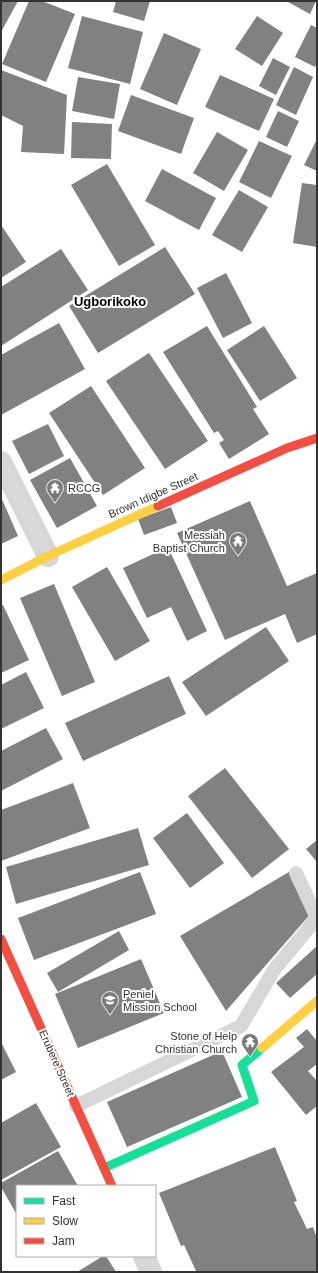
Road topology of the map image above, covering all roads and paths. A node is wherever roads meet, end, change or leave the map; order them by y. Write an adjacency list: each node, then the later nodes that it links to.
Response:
1 (317, 438): 3 (street, Brown Idigbe Street)
2 (1, 462): 3 (street)
3 (48, 556): 4 (street, Brown Idigbe Street)
4 (1, 580)
5 (296, 873): 8 (lane)
6 (1, 939): 8 (street, Erubere Street)
7 (317, 1001): 9 (street)
8 (76, 1106): 9 (street, Erubere Street)
9 (104, 1168): 10 (street, Erubere Street)
10 (112, 1185)
11 (144, 1257): 12 (street)
12 (151, 1272)

